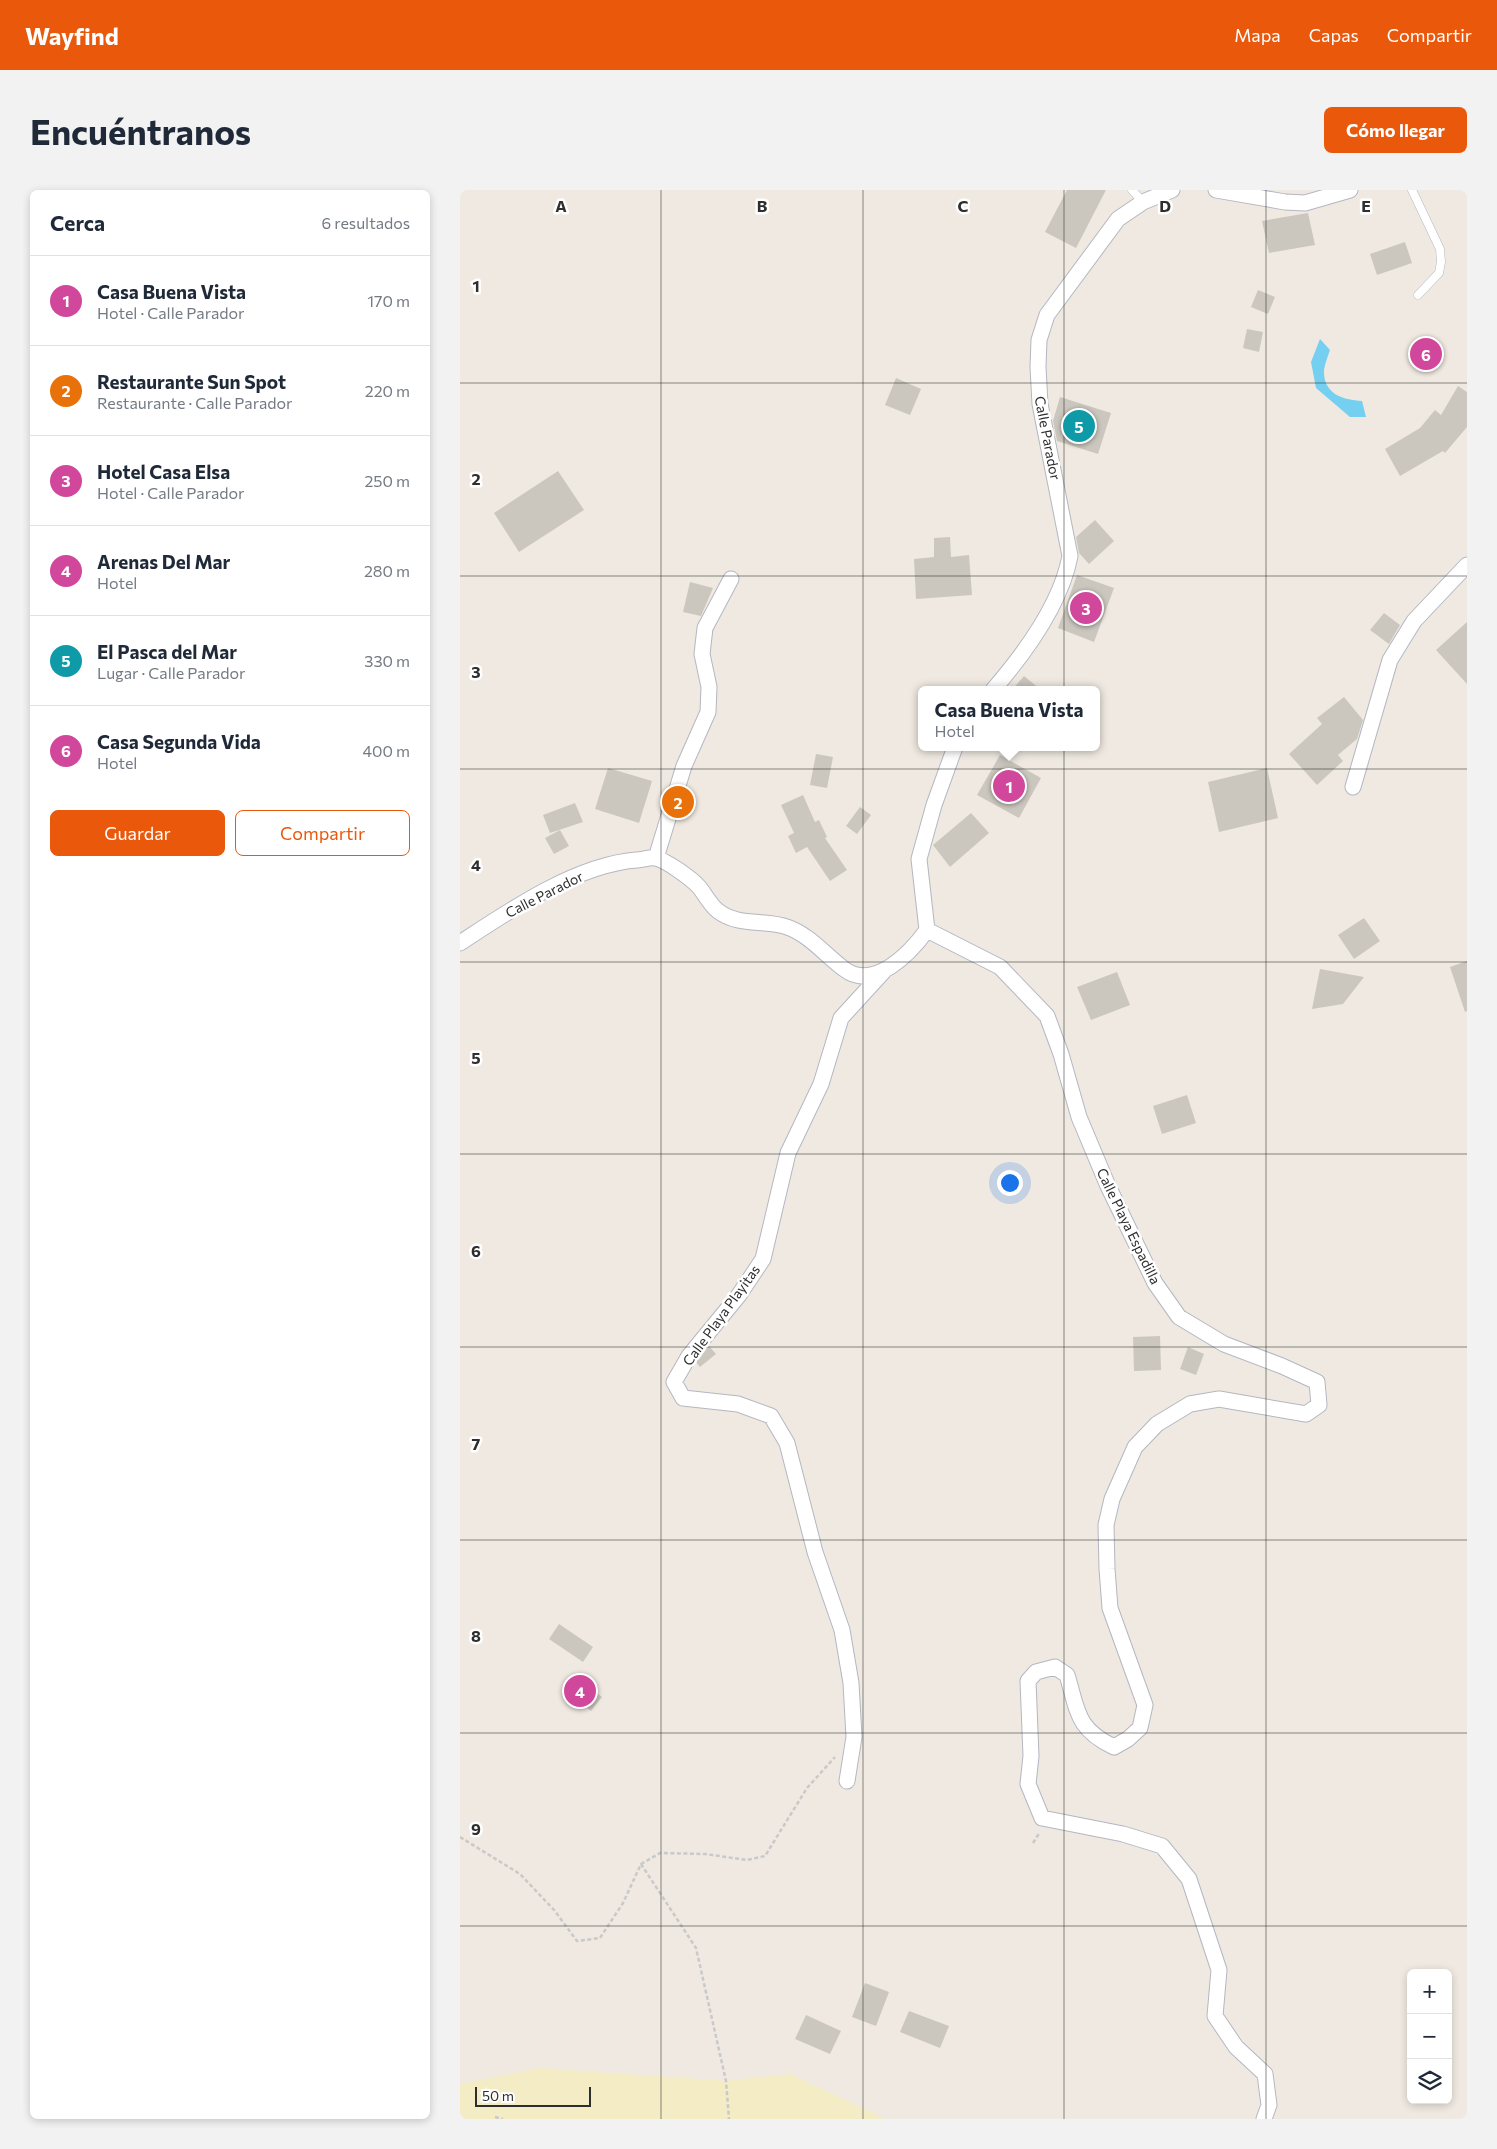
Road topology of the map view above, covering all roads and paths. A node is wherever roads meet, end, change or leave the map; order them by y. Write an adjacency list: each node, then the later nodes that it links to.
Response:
1 (1132, 190): 6 (lane)
2 (1172, 190): 6 (street, Calle Parador)
3 (1216, 190): 4 (street)
4 (1350, 190)
5 (1412, 190): 7 (lane)
6 (1143, 202): 10 (street, Calle Parador)
7 (1418, 295)
8 (1467, 565): 12 (street)
9 (732, 579): 13 (street)
10 (996, 686)
11 (954, 751): 14 (street)
12 (1353, 787)
13 (656, 858): 15 (street, Calle Parador); 16 (street)
14 (927, 930): 16 (street); 24 (street, Calle Playa Espadilla)
15 (460, 943)
16 (885, 970): 17 (street, Calle Playa Playitas)
17 (854, 1737): 18 (street, Calle Playa Playitas); 20 (path)
18 (847, 1781)
19 (460, 1837): 20 (path)
20 (641, 1864): 23 (path)
21 (495, 2117): 22 (path)
22 (503, 2119)
23 (729, 2119)
24 (1264, 2119)

